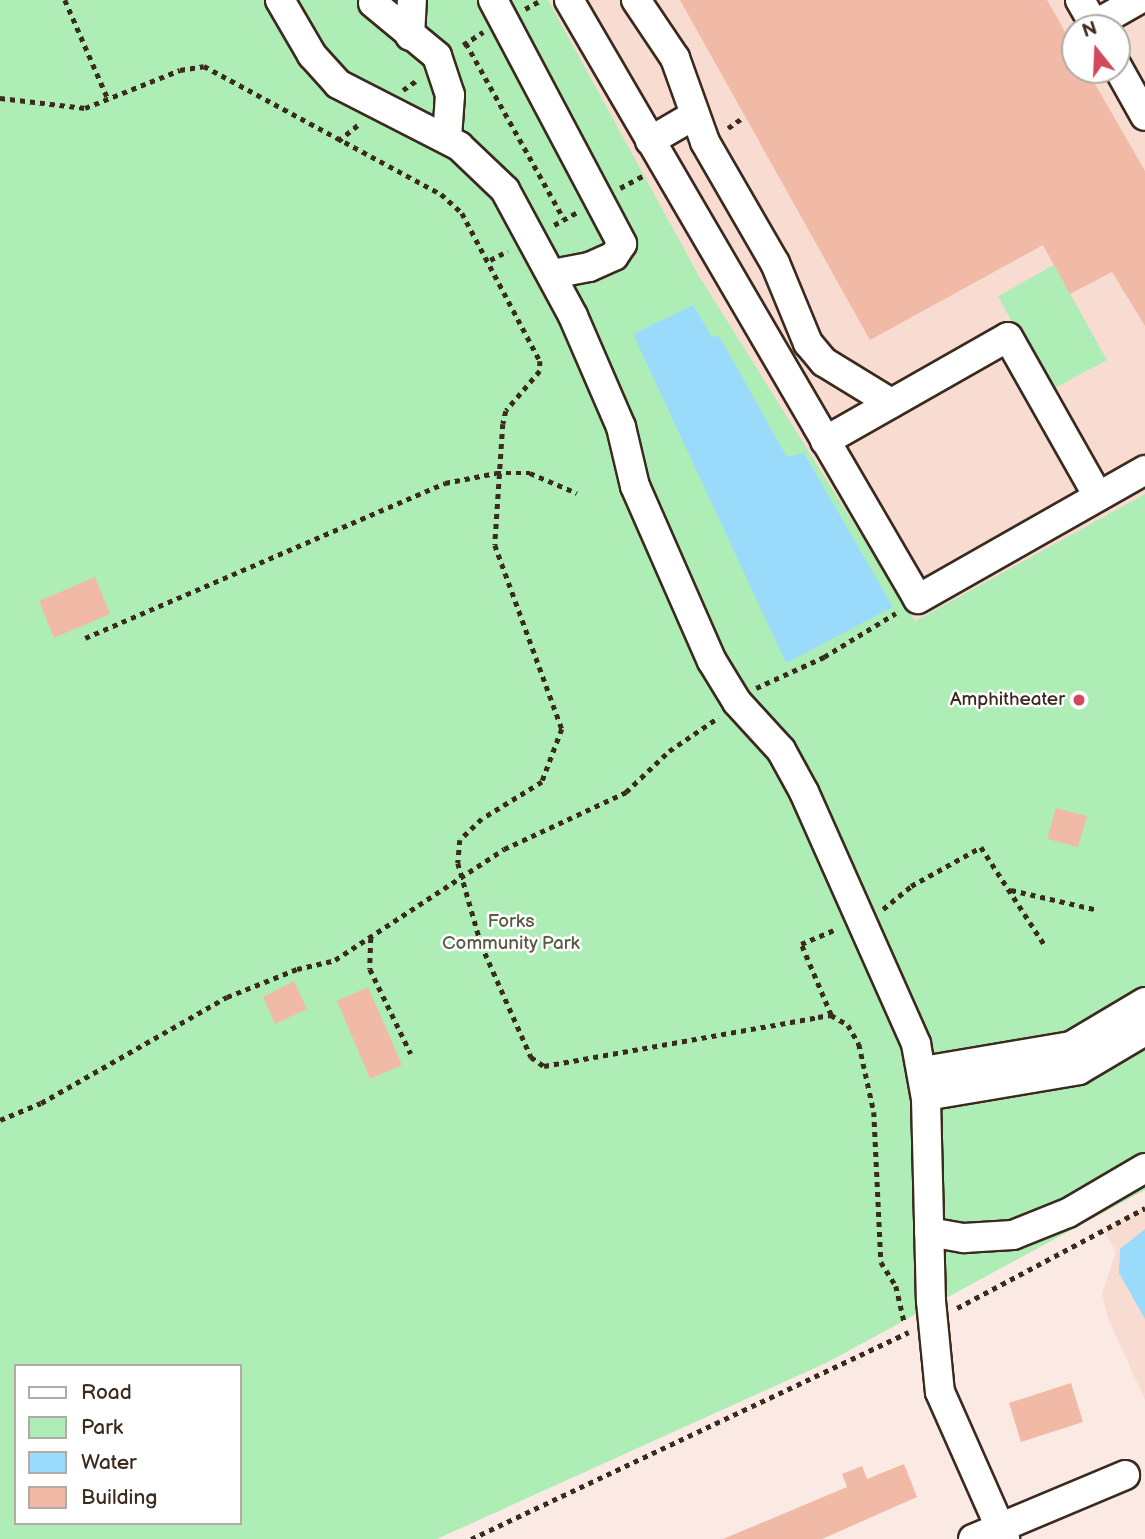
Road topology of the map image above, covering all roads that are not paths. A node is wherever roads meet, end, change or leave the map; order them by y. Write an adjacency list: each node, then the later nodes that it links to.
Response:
1 (280, 0): 13 (street)
2 (412, 0): 9 (street)
3 (569, 0): 14 (street)
4 (636, 0): 11 (street)
5 (1138, 0): 8 (street)
6 (373, 3): 9 (street)
7 (492, 14): 15 (street)
8 (1116, 14)
9 (410, 36): 13 (street)
10 (1127, 84): 12 (street)
11 (693, 116): 14 (street); 16 (street)
12 (1145, 116)
13 (447, 138): 15 (street)
14 (650, 141): 17 (street)
15 (553, 274): 24 (street)
16 (841, 372): 17 (street); 18 (street)
17 (799, 396): 19 (street)
18 (891, 403): 19 (street); 21 (street)
19 (825, 441): 21 (street)
20 (1145, 470): 21 (street)
21 (1098, 496)
22 (1145, 1002): 24 (street)
23 (1145, 1031): 24 (street)
24 (925, 1084): 26 (street)
25 (1145, 1168): 26 (street)
26 (929, 1232): 28 (street)
27 (1125, 1475): 28 (street)
28 (1002, 1533): 29 (street)
29 (973, 1539)

